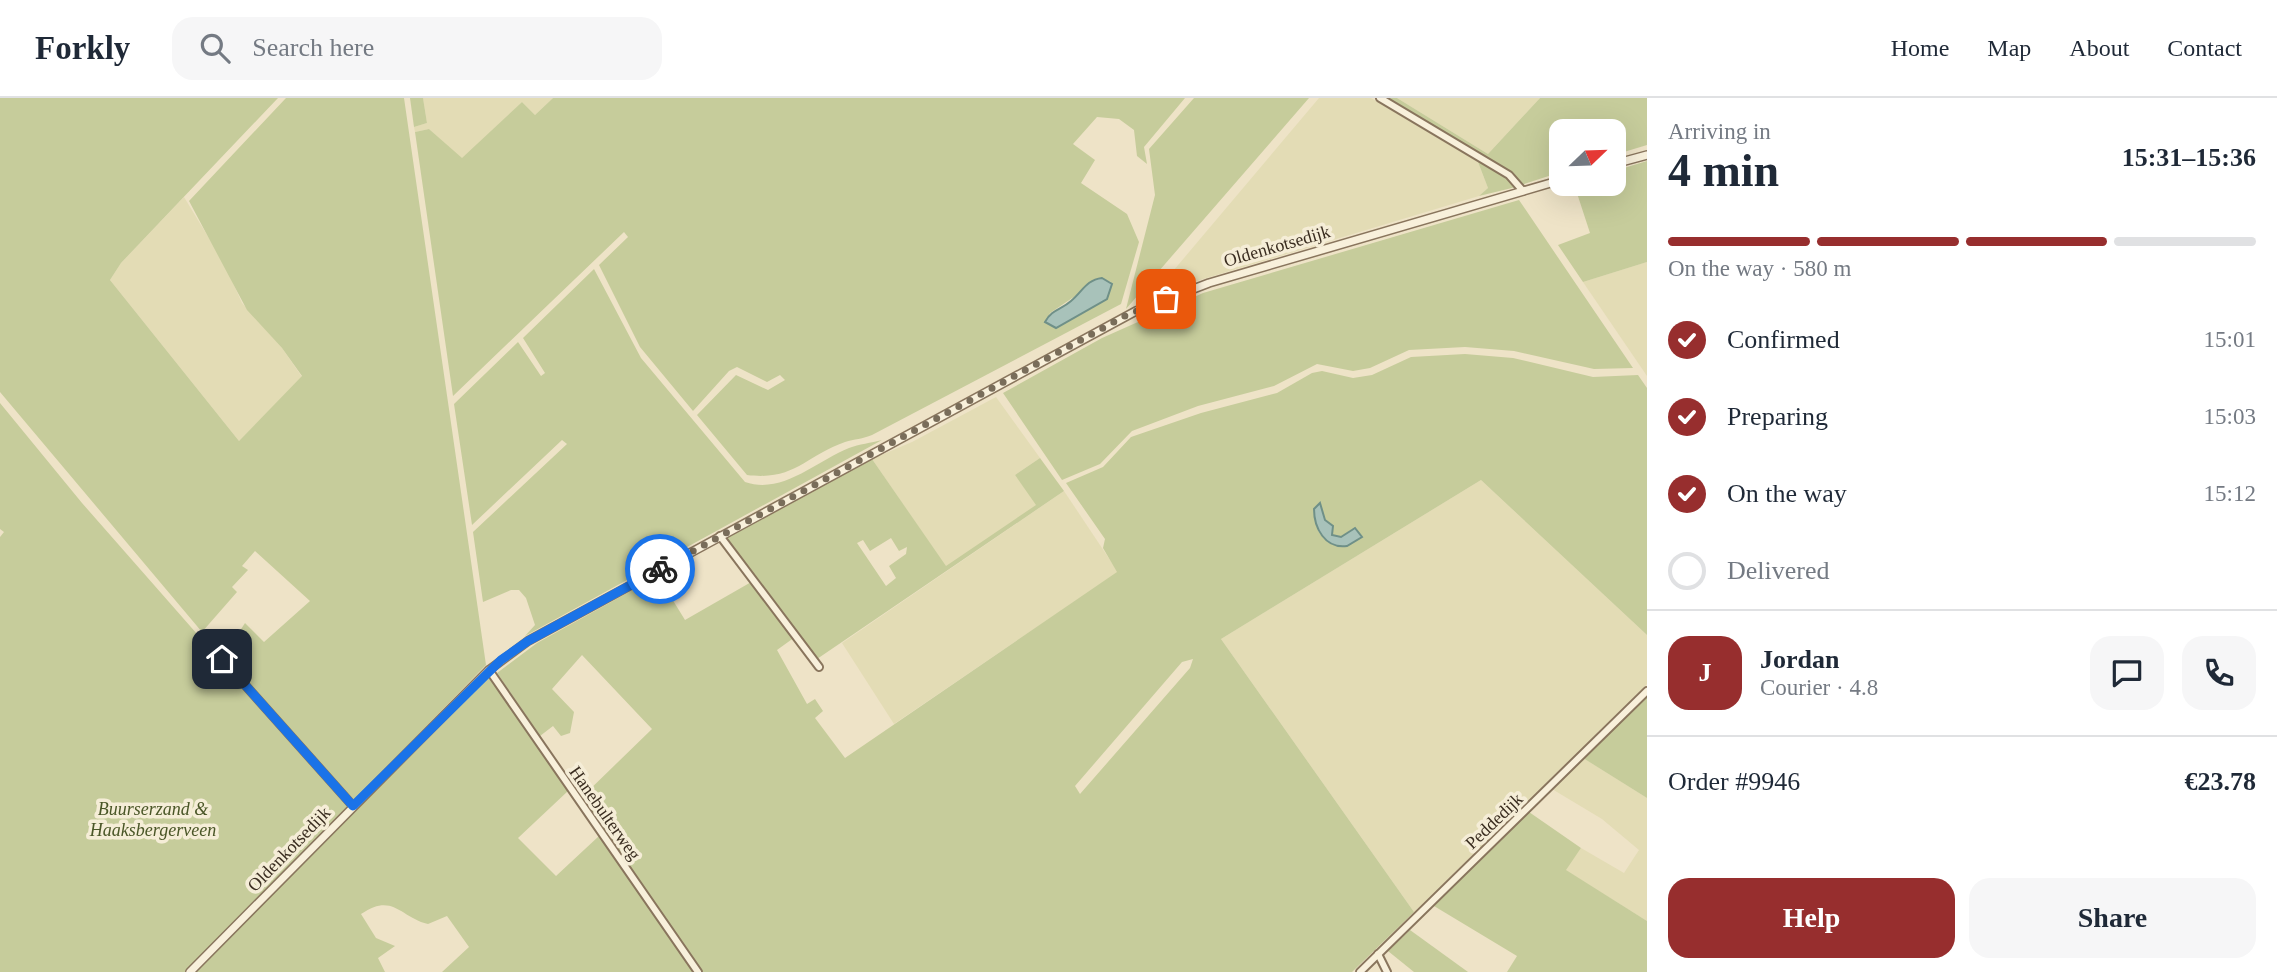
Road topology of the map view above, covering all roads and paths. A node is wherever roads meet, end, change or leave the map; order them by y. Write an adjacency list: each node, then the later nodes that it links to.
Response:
1 (1380, 98): 5 (street)
2 (1647, 155): 3 (street)
3 (1626, 161)
4 (1549, 183): 5 (street, Oldenkotsedijk)
5 (1523, 191): 6 (street, Oldenkotsedijk)
6 (720, 536): 8 (street); 9 (street, Oldenkotsedijk)
7 (222, 659): 11 (street)
8 (819, 667)
9 (489, 670): 11 (street, Oldenkotsedijk); 14 (street, Hanebulterweg)
10 (1647, 691): 12 (street, Peddedijk)
11 (353, 806): 13 (street, Oldenkotsedijk)
12 (1378, 954): 15 (street, Peddedijk); 16 (street)
13 (190, 972)
14 (698, 972)
15 (1360, 972)
16 (1387, 972)

